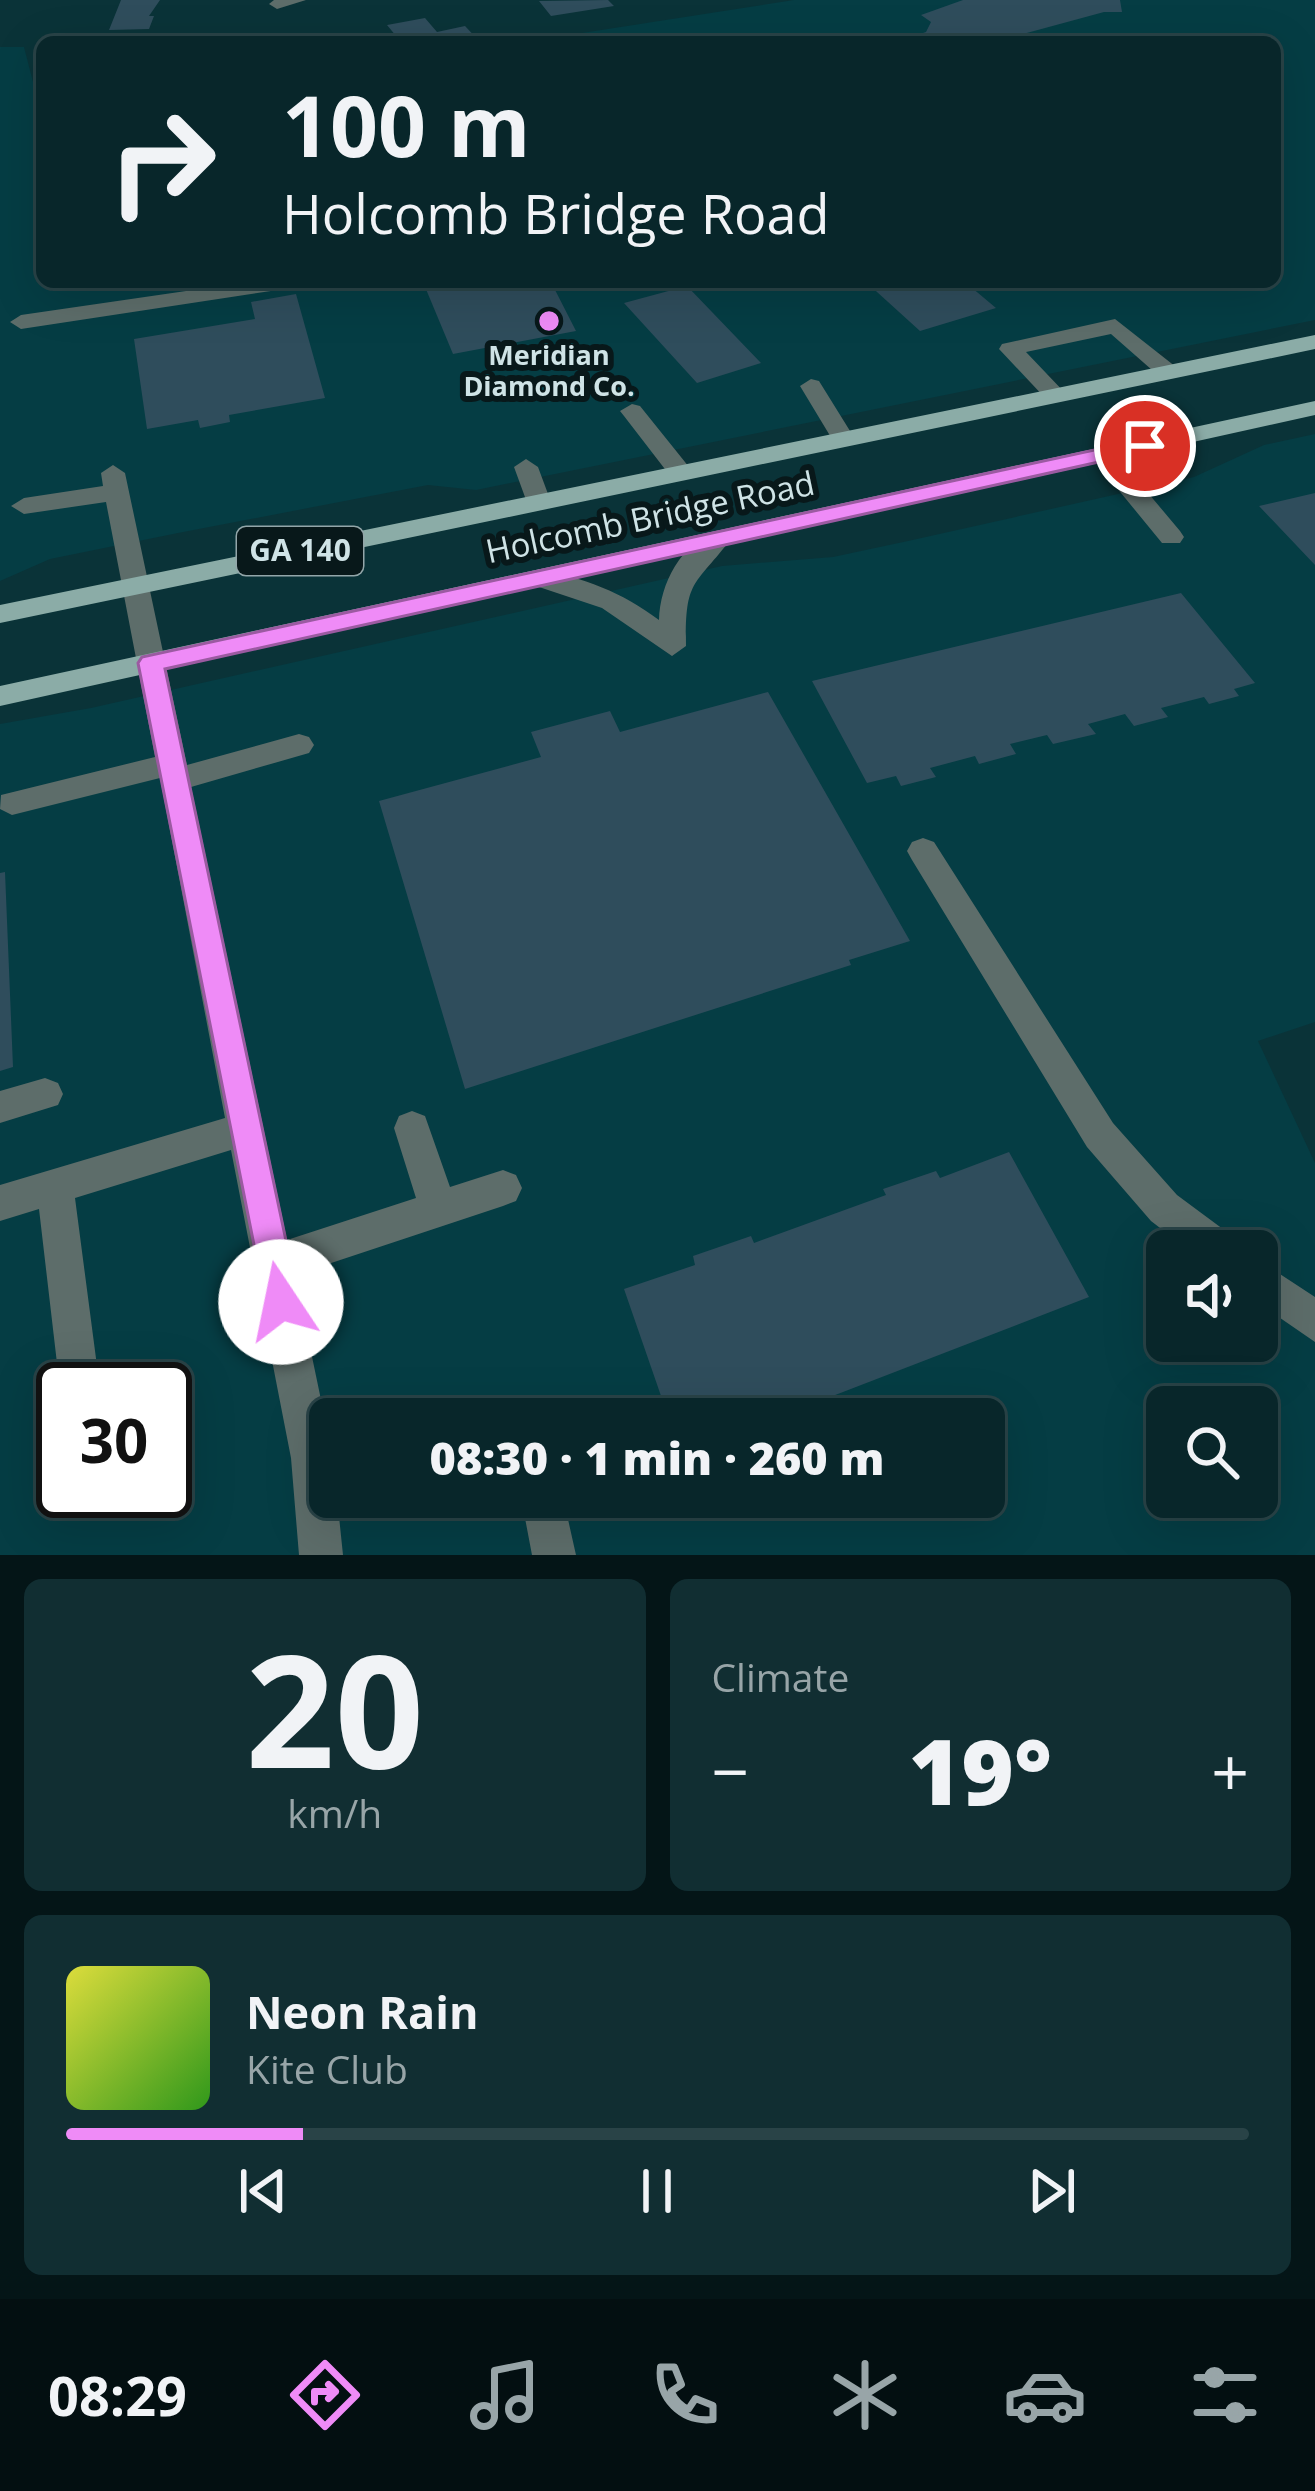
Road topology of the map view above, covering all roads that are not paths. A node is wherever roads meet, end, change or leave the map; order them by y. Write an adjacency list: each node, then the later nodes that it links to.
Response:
1 (298, 0): 2 (street)
2 (277, 4)
3 (250, 288): 4 (street)
4 (21, 322)
5 (1315, 342): 6 (main road, Holcomb Bridge Road / GA 140)
6 (1168, 372): 8 (main road, Holcomb Bridge Road / GA 140); 8 (street)
7 (811, 386): 11 (street)
8 (1054, 394): 11 (main road, Holcomb Bridge Road / GA 140)
9 (1315, 408): 12 (main road, Holcomb Bridge Road / GA 140)
10 (632, 411): 14 (street)
11 (843, 439): 14 (main road, Holcomb Bridge Road / GA 140)
12 (1102, 455): 17 (street); 18 (main road, Holcomb Bridge Road / GA 140)
13 (526, 467): 15 (street)
14 (680, 472): 15 (main road, Holcomb Bridge Road / GA 140)
15 (538, 502): 20 (main road, Holcomb Bridge Road / GA 140)
16 (24, 506): 20 (street)
17 (1171, 537)
18 (718, 539): 19 (main road, Holcomb Bridge Road / GA 140); 19 (street)
19 (539, 578): 22 (main road, Holcomb Bridge Road / GA 140)
20 (136, 585): 21 (main road, Holcomb Bridge Road / GA 140); 22 (street)
21 (0, 614)
22 (151, 663): 23 (main road, Holcomb Bridge Road / GA 140); 25 (street)
23 (0, 696)
24 (298, 745): 25 (street)
25 (174, 772): 26 (street); 30 (street)
26 (12, 803)
27 (923, 851): 36 (street)
28 (44, 1094): 29 (street)
29 (0, 1107)
30 (247, 1128): 32 (street); 37 (street)
31 (412, 1128): 35 (street)
32 (55, 1187): 34 (street); 40 (street)
33 (503, 1187): 35 (street)
34 (0, 1203)
35 (438, 1209): 37 (street)
36 (1193, 1230)
37 (274, 1263): 41 (street)
38 (1278, 1294): 39 (street)
39 (1315, 1322)
40 (77, 1362)
41 (309, 1423)
42 (322, 1518): 44 (street)
43 (546, 1518): 45 (street)
44 (321, 1555)
45 (554, 1555)

